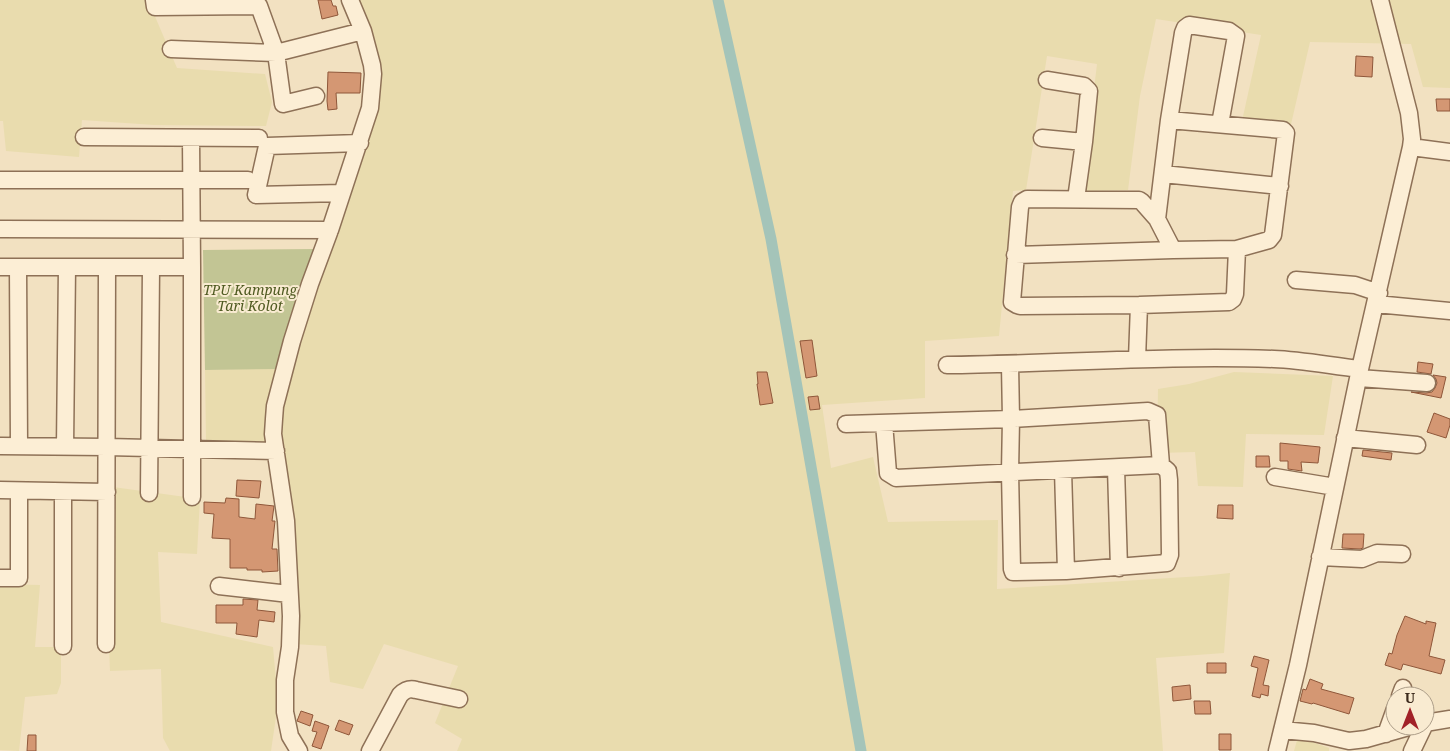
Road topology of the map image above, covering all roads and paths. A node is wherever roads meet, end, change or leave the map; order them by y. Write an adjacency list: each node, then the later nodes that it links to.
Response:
1 (154, 0): 4 (street)
2 (350, 0): 5 (street)
3 (1380, 0): 18 (street)
4 (189, 3): 7 (street)
5 (363, 31): 7 (street); 17 (street)
6 (171, 49): 7 (street)
7 (276, 53): 9 (street)
8 (1048, 80): 16 (street)
9 (316, 96)
10 (1169, 120): 11 (street); 11 (street); 20 (street)
11 (1220, 124): 24 (street)
12 (84, 137): 13 (street)
13 (191, 138): 14 (street); 23 (street)
14 (259, 138)
15 (1042, 138): 16 (street)
16 (1084, 142): 26 (street)
17 (360, 143): 25 (street); 25 (street)
18 (1411, 147): 19 (street); 41 (street)
19 (1450, 152)
20 (1163, 174): 24 (street); 27 (street)
21 (0, 180): 23 (street)
22 (248, 180): 23 (street)
23 (191, 181): 29 (street)
24 (1280, 186): 31 (street)
25 (342, 193): 30 (street)
26 (1076, 199): 27 (street); 33 (street)
27 (1157, 219): 32 (street)
28 (0, 229): 29 (street)
29 (192, 230): 30 (street); 39 (street)
30 (330, 230): 60 (street)
31 (1237, 249): 32 (street); 42 (street)
32 (1173, 250): 33 (street)
33 (1015, 256): 42 (street)
34 (0, 266): 35 (street)
35 (18, 266): 36 (street); 55 (street)
36 (67, 268): 37 (street); 56 (street)
37 (108, 268): 38 (street); 57 (street)
38 (151, 268): 39 (street); 58 (street)
39 (192, 268): 59 (street)
40 (1296, 280): 41 (street)
41 (1377, 298): 43 (street); 47 (street)
42 (1139, 305): 44 (street)
43 (1450, 312)
44 (1137, 359): 45 (street); 47 (street)
45 (1010, 364): 46 (street); 49 (street)
46 (947, 365)
47 (1359, 374): 48 (street); 52 (street)
48 (1427, 383)
49 (1011, 419): 50 (street); 61 (street); 64 (street)
50 (884, 423): 51 (street); 64 (street)
51 (846, 424)
52 (1345, 438): 53 (street); 66 (street)
53 (1417, 445)
54 (0, 446): 55 (street)
55 (19, 446): 56 (street)
56 (65, 447): 57 (street)
57 (107, 447): 58 (street); 70 (street)
58 (150, 448): 59 (street); 71 (street)
59 (193, 448): 60 (street); 72 (street)
60 (276, 451): 79 (street)
61 (1161, 465): 62 (street); 75 (street)
62 (1116, 468): 63 (street); 75 (street)
63 (1063, 470): 64 (street); 76 (street)
64 (1010, 472): 76 (street)
65 (1275, 476): 66 (street)
66 (1335, 486): 74 (street)
67 (0, 490): 68 (street)
68 (19, 491): 69 (street); 77 (street)
69 (63, 492): 70 (street); 81 (street)
70 (107, 492): 80 (street)
71 (150, 493)
72 (192, 497)
73 (1402, 554): 74 (street)
74 (1320, 557): 85 (street)
75 (1119, 568): 76 (street)
76 (1066, 571)
77 (0, 578)
78 (219, 586): 79 (street)
79 (289, 594): 88 (street)
80 (106, 644)
81 (63, 646)
82 (459, 699): 89 (street)
83 (1450, 719): 84 (street)
84 (1435, 722)
85 (1282, 730): 86 (street); 90 (street)
86 (1385, 734)
87 (1418, 736): 91 (street)
88 (299, 751)
89 (370, 751)
90 (1277, 751)
91 (1412, 751)

